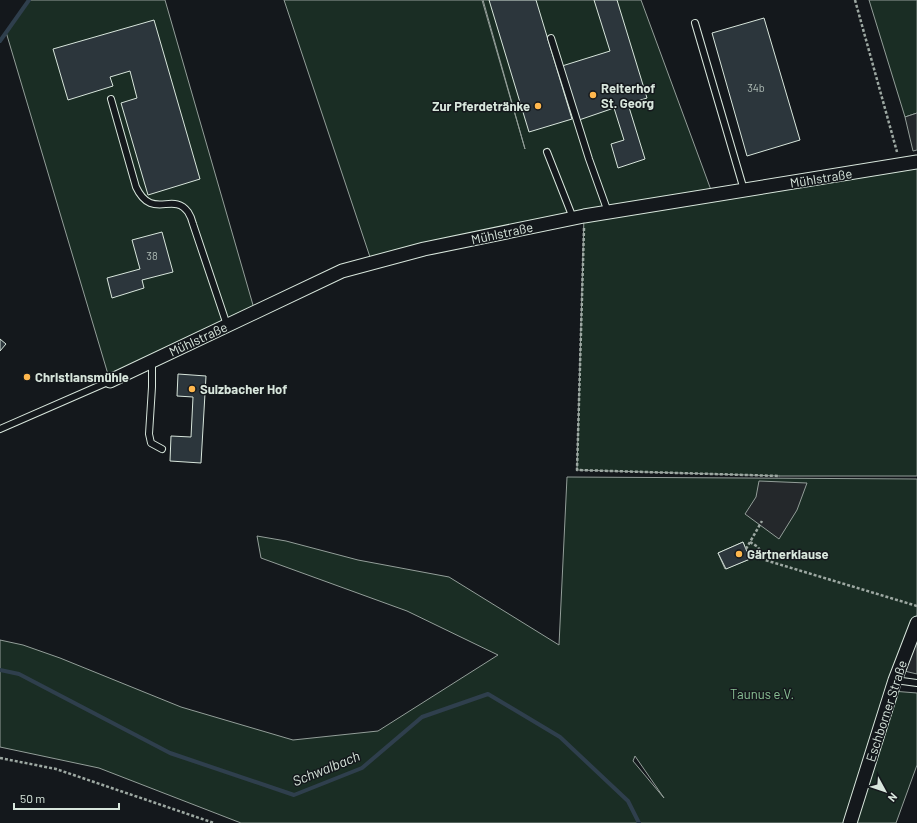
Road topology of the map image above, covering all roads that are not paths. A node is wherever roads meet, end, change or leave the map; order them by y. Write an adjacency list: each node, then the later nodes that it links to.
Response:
1 (695, 23): 6 (lane)
2 (551, 38): 7 (lane)
3 (110, 99): 9 (lane)
4 (547, 152): 8 (lane)
5 (917, 162): 6 (street, Mühlstraße)
6 (744, 190): 7 (street, Mühlstraße)
7 (608, 212): 8 (street, Mühlstraße)
8 (579, 217): 9 (street, Mühlstraße)
9 (227, 325): 10 (street, Mühlstraße)
10 (152, 361): 11 (street, Mühlstraße); 13 (lane)
11 (110, 381): 12 (lane)
12 (0, 429)
13 (162, 449)
14 (917, 623): 15 (street, Eschborner Straße)
15 (895, 680): 16 (lane); 17 (street, Eschborner Straße)
16 (917, 683)
17 (850, 823)

